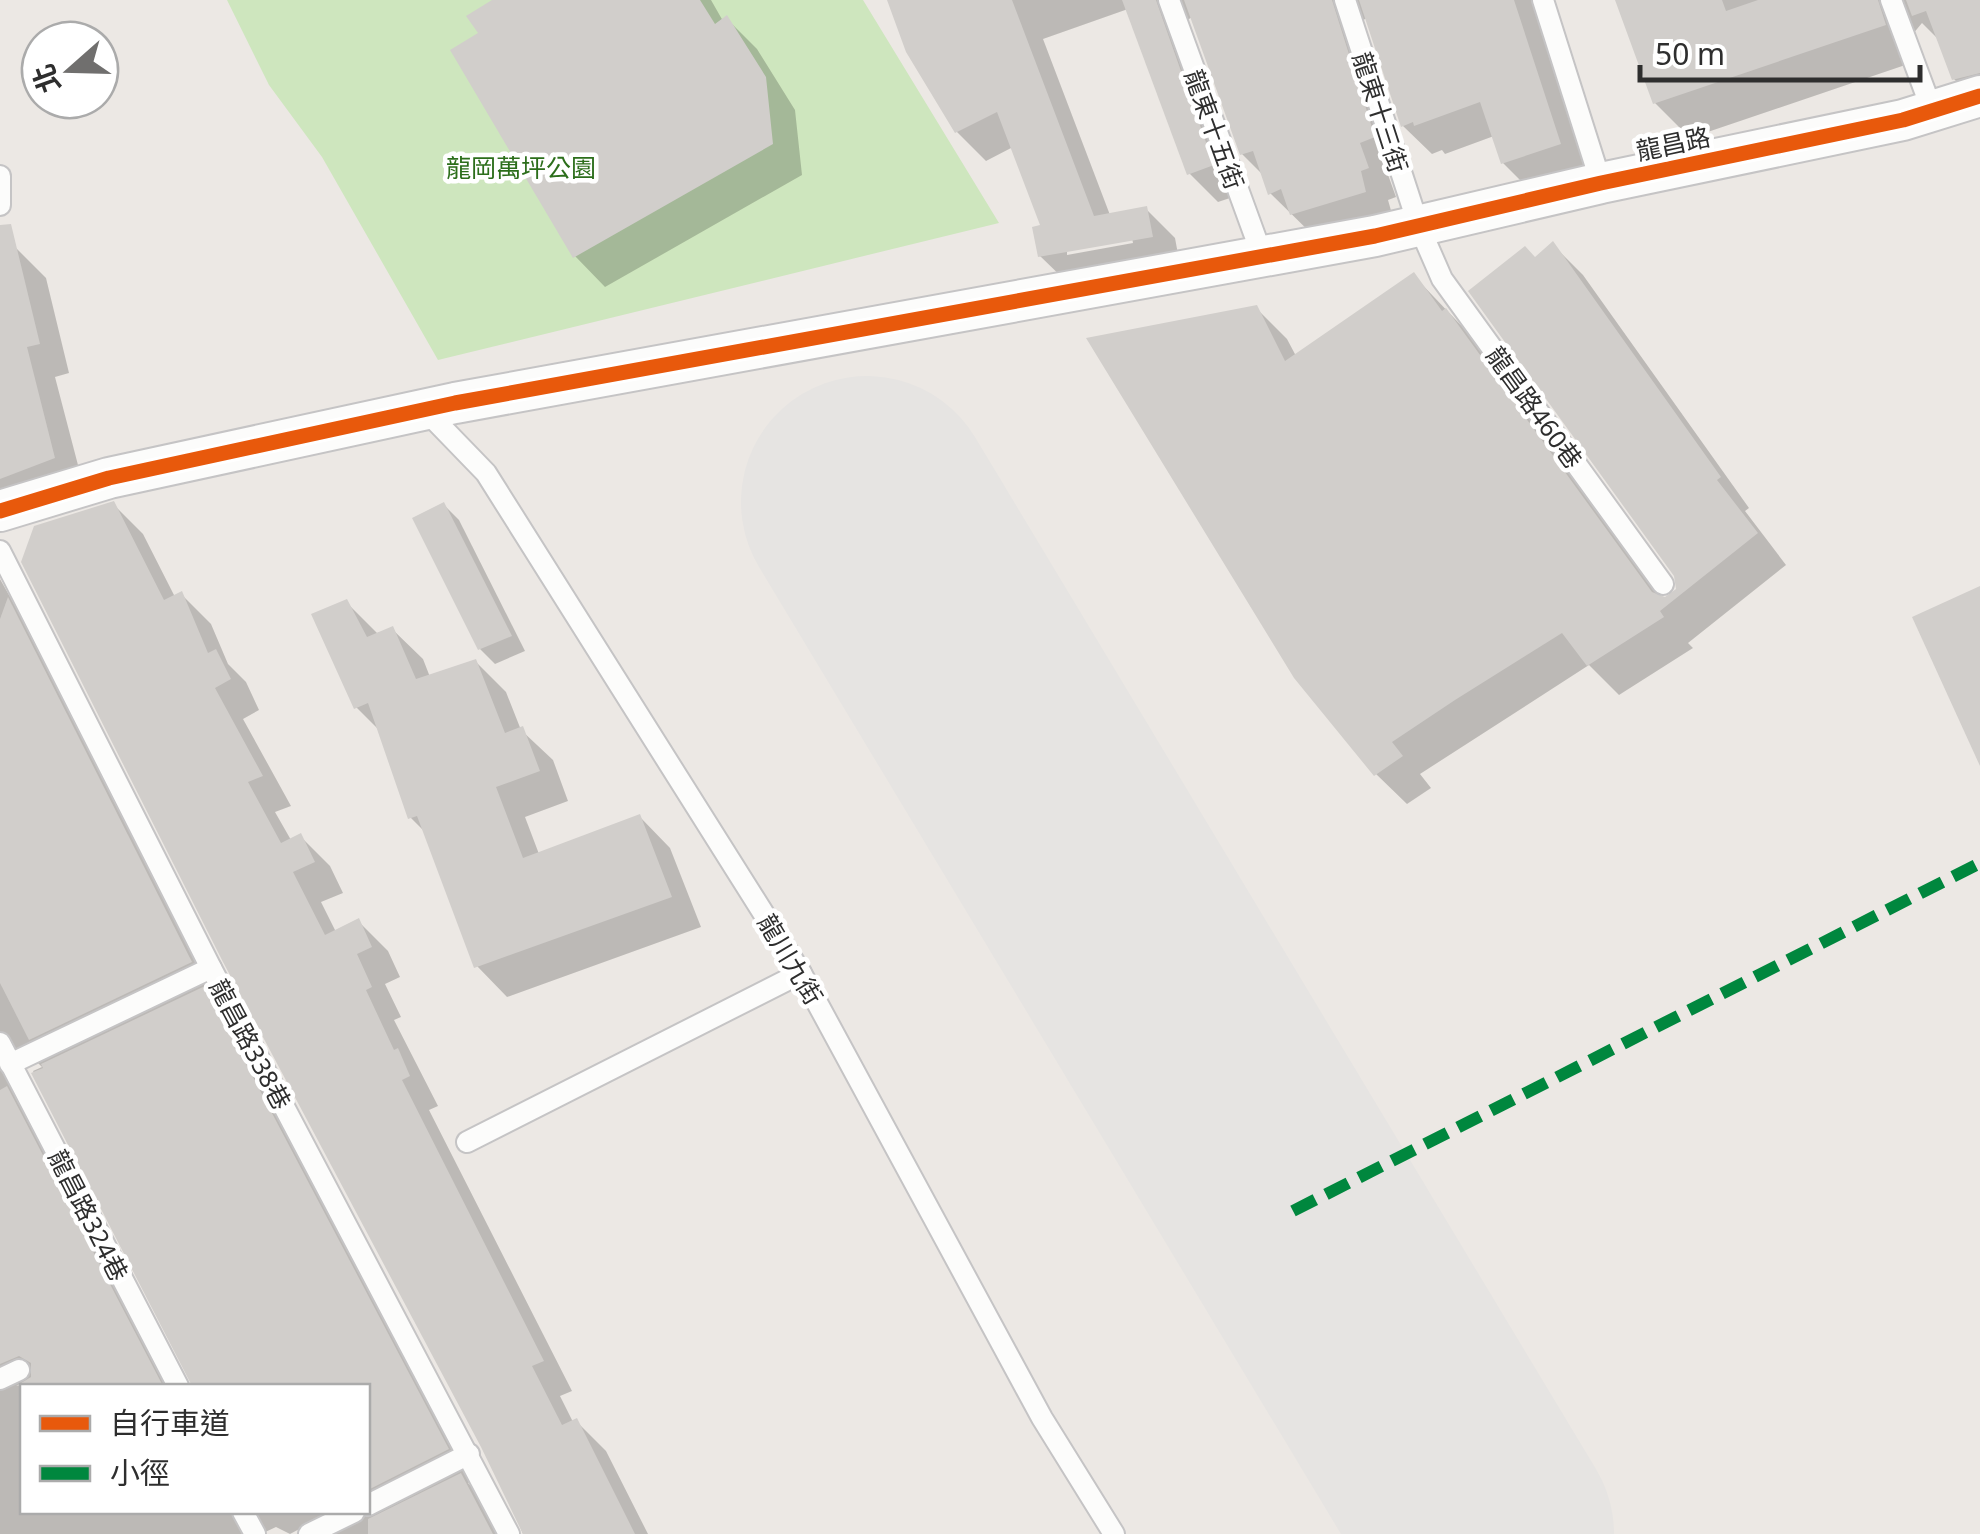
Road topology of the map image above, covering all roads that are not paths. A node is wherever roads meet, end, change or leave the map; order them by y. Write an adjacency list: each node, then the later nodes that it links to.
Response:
1 (1169, 0): 11 (lane, 龍東十五街)
2 (1344, 0): 10 (lane, 龍東十三街)
3 (1544, 0): 8 (lane)
4 (1891, 0): 6 (lane)
5 (1980, 96): 6 (street, 龍昌路)
6 (1933, 112): 8 (street, 龍昌路)
7 (0, 176): 9 (lane)
8 (1602, 183): 10 (street, 龍昌路)
9 (0, 205)
10 (1418, 224): 11 (street, 龍昌路); 15 (lane, 龍昌路460巷)
11 (1262, 258): 12 (street, 龍昌路)
12 (426, 412): 13 (street, 龍昌路); 17 (lane, 龍川九街)
13 (0, 511)
14 (0, 551): 16 (lane, 龍昌路338巷)
15 (1663, 584)
16 (211, 968): 19 (lane); 22 (lane, 龍昌路338巷)
17 (801, 973): 20 (lane); 27 (lane, 龍川九街)
18 (0, 1042): 19 (lane, 龍昌路324巷)
19 (10, 1064): 21 (lane, 龍昌路324巷)
20 (467, 1142)
21 (177, 1384)
22 (469, 1454): 23 (lane); 26 (lane, 龍昌路338巷)
23 (370, 1504)
24 (350, 1514): 25 (lane)
25 (308, 1534)
26 (509, 1534)
27 (1114, 1534)

